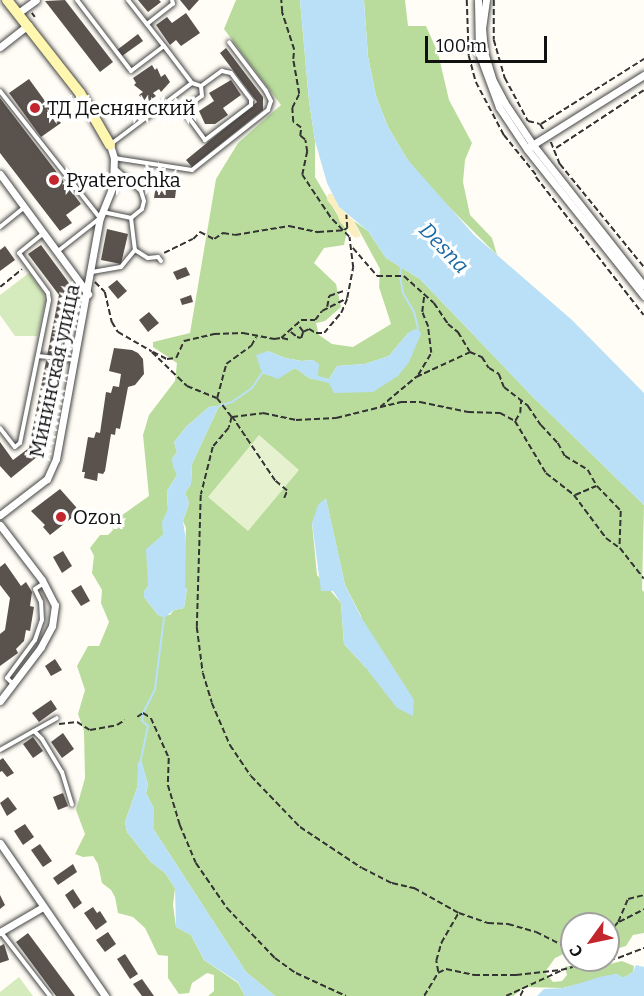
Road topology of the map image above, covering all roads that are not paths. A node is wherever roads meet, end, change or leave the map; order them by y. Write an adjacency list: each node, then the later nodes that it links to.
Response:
1 (7, 0): 8 (street)
2 (36, 0): 8 (street)
3 (76, 0): 12 (lane)
4 (128, 0): 9 (lane)
5 (172, 0): 9 (lane)
6 (478, 0): 19 (street)
7 (486, 0): 19 (street)
8 (18, 13): 10 (street)
9 (147, 24): 12 (lane)
10 (27, 25): 13 (street); 18 (street)
11 (229, 42): 20 (lane)
12 (164, 46): 15 (lane)
13 (0, 47)
14 (644, 75): 19 (street)
15 (192, 83): 16 (lane); 18 (lane)
16 (201, 86): 16 (lane)
17 (0, 91): 24 (lane)
18 (110, 145): 20 (street, Мининская улица)
19 (530, 147): 32 (street); 34 (street)
20 (114, 158): 21 (street, Мининская улица)
21 (115, 168): 24 (street, Мининская улица); 25 (lane)
22 (0, 174): 23 (street)
23 (25, 207): 26 (lane); 27 (street)
24 (102, 215): 25 (lane); 29 (lane); 31 (street, Мининская улица)
25 (131, 218): 28 (lane)
26 (0, 227)
27 (45, 233): 29 (street); 35 (lane)
28 (135, 250): 30 (lane); 31 (lane)
29 (57, 251): 33 (street)
30 (160, 259)
31 (91, 274): 33 (street, Мининская улица)
32 (644, 286)
33 (88, 294): 36 (street, Мининская улица)
34 (644, 296)
35 (38, 356): 36 (lane); 37 (lane)
36 (75, 360): 38 (street, Мининская улица)
37 (0, 428)
38 (0, 514)
39 (0, 525): 40 (street)
40 (43, 582): 41 (street); 41 (lane)
41 (14, 685): 42 (street)
42 (0, 701)
43 (57, 718): 44 (lane)
44 (34, 731): 45 (lane); 46 (lane)
45 (0, 750)
46 (72, 804)
47 (0, 843): 48 (street)
48 (43, 907): 49 (street); 51 (street)
49 (0, 931): 50 (lane)
50 (50, 996)
51 (105, 996)

